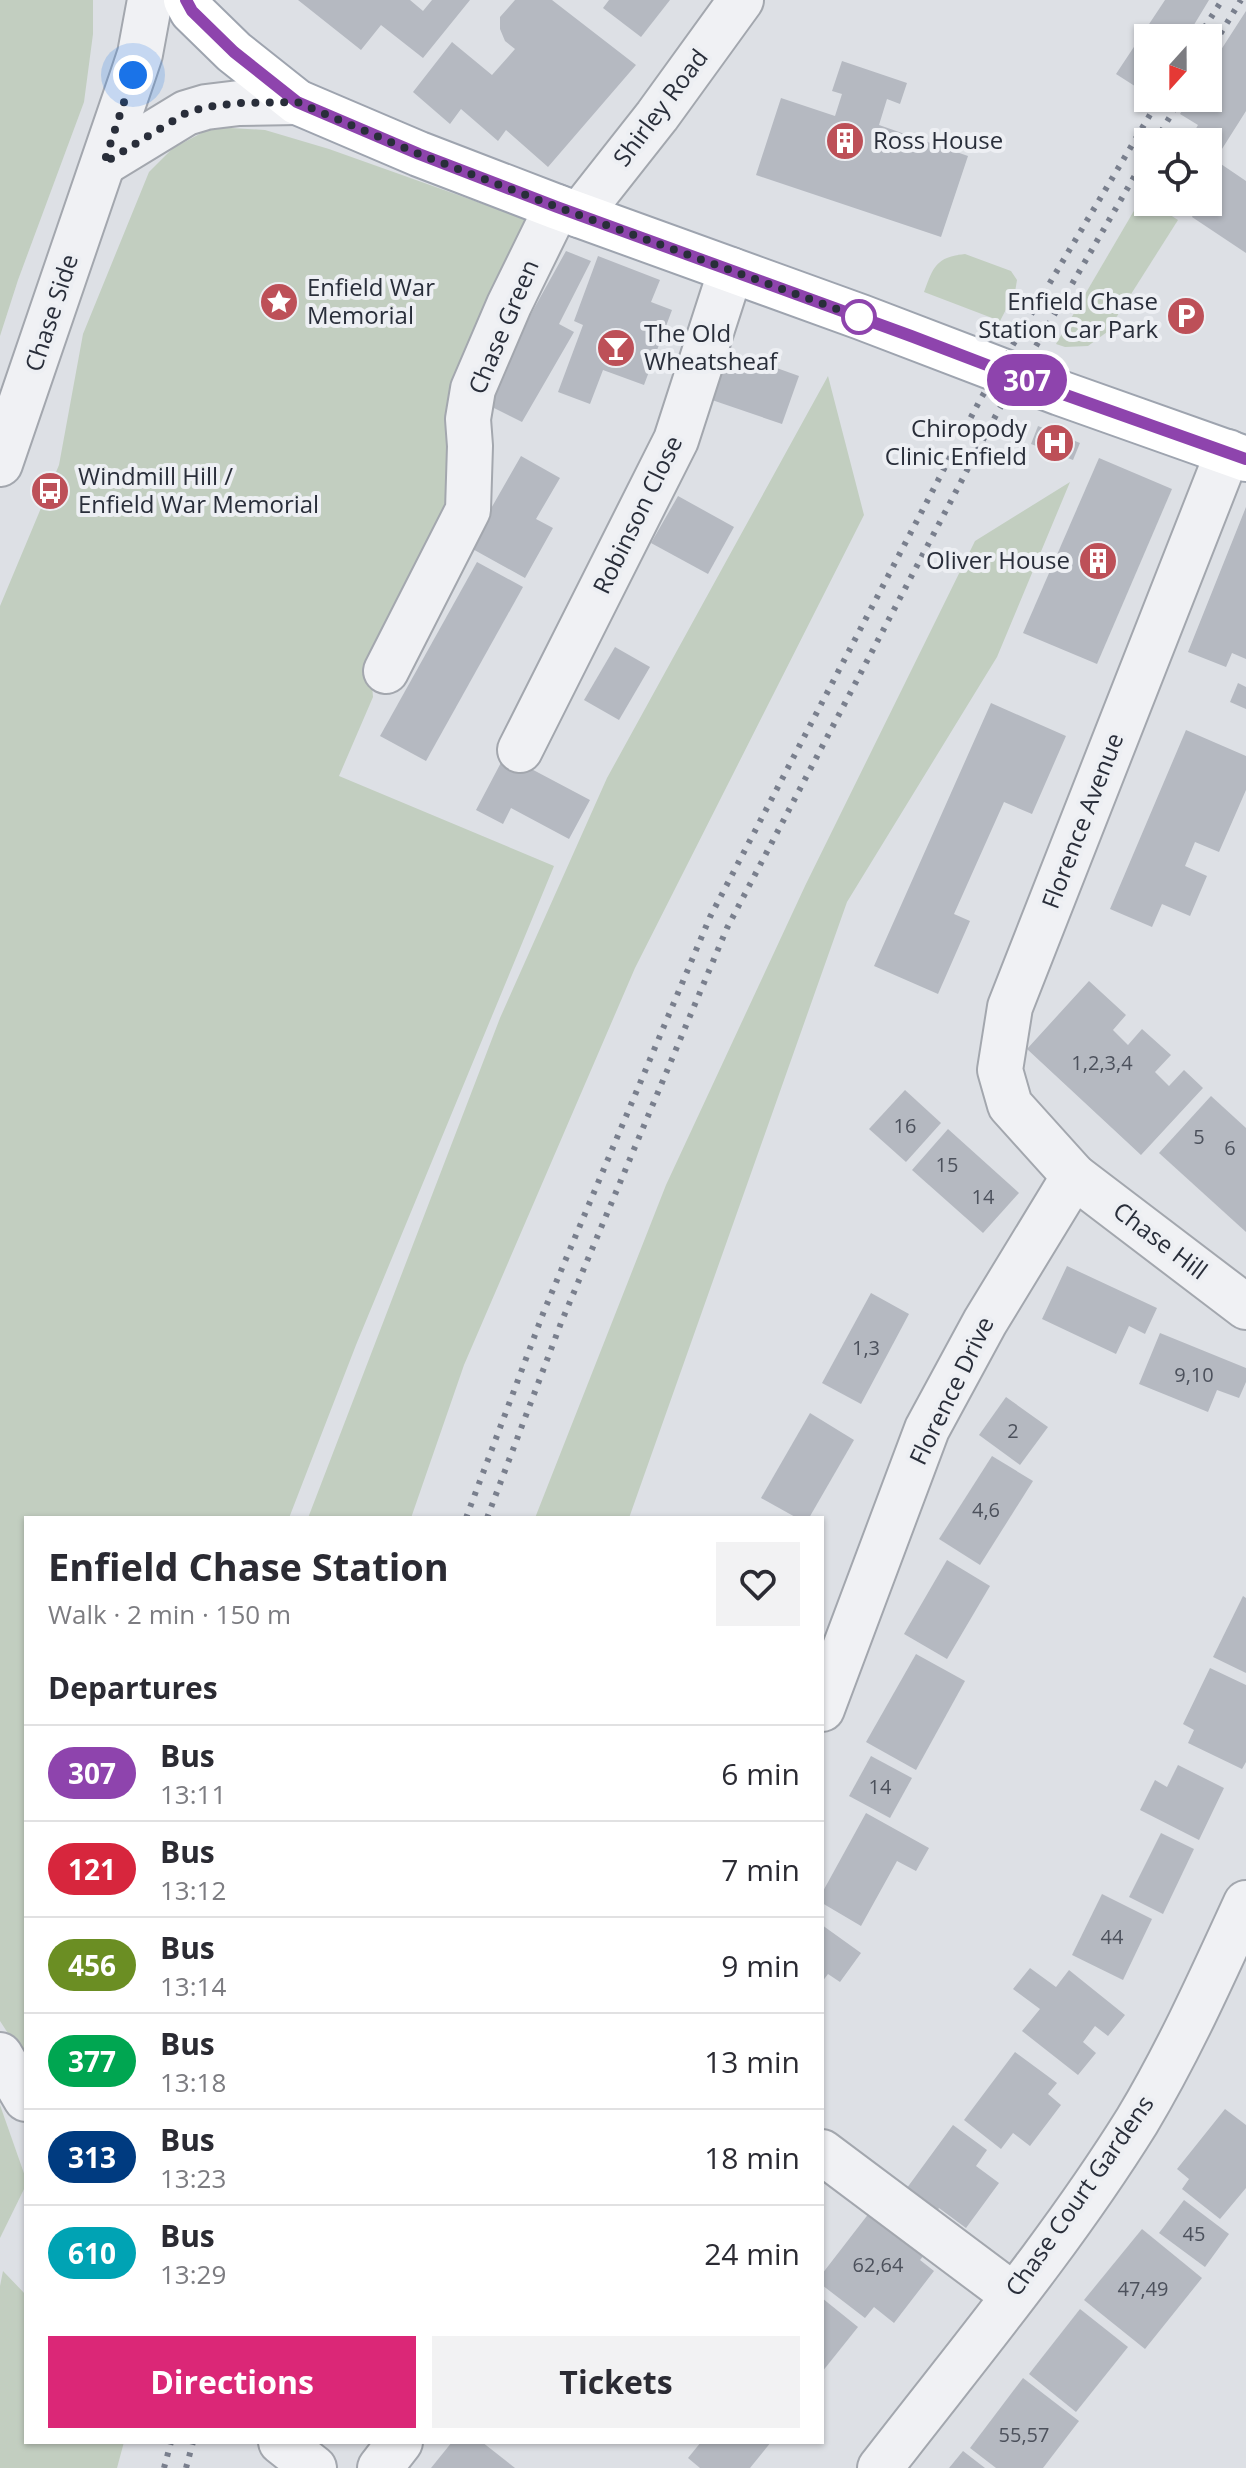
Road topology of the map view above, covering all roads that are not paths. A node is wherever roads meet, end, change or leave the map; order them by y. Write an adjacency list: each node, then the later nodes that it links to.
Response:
1 (150, 0): 5 (street, Chase Side)
2 (186, 0): 4 (main road)
3 (741, 0): 6 (street, Shirley Road)
4 (297, 102): 5 (street); 6 (main road)
5 (104, 163): 9 (street, Chase Side)
6 (568, 211): 7 (main road); 10 (street, Chase Green)
7 (731, 270): 8 (main road); 11 (street, Robinson Close)
8 (1237, 455): 12 (street, Florence Avenue)
9 (0, 464)
10 (386, 671)
11 (520, 750)
12 (1074, 1176): 13 (street, Chase Hill); 14 (street, Florence Drive)
13 (1246, 1307)
14 (824, 1704)
15 (1246, 1903): 19 (street, Chase Court Gardens)
16 (0, 2055): 17 (street)
17 (24, 2096)
18 (824, 2153): 19 (street)
19 (1013, 2295): 24 (street, Chase Court Gardens)
20 (284, 2444): 22 (street)
21 (398, 2444): 23 (street)
22 (314, 2468)
23 (380, 2468)
24 (880, 2468)

